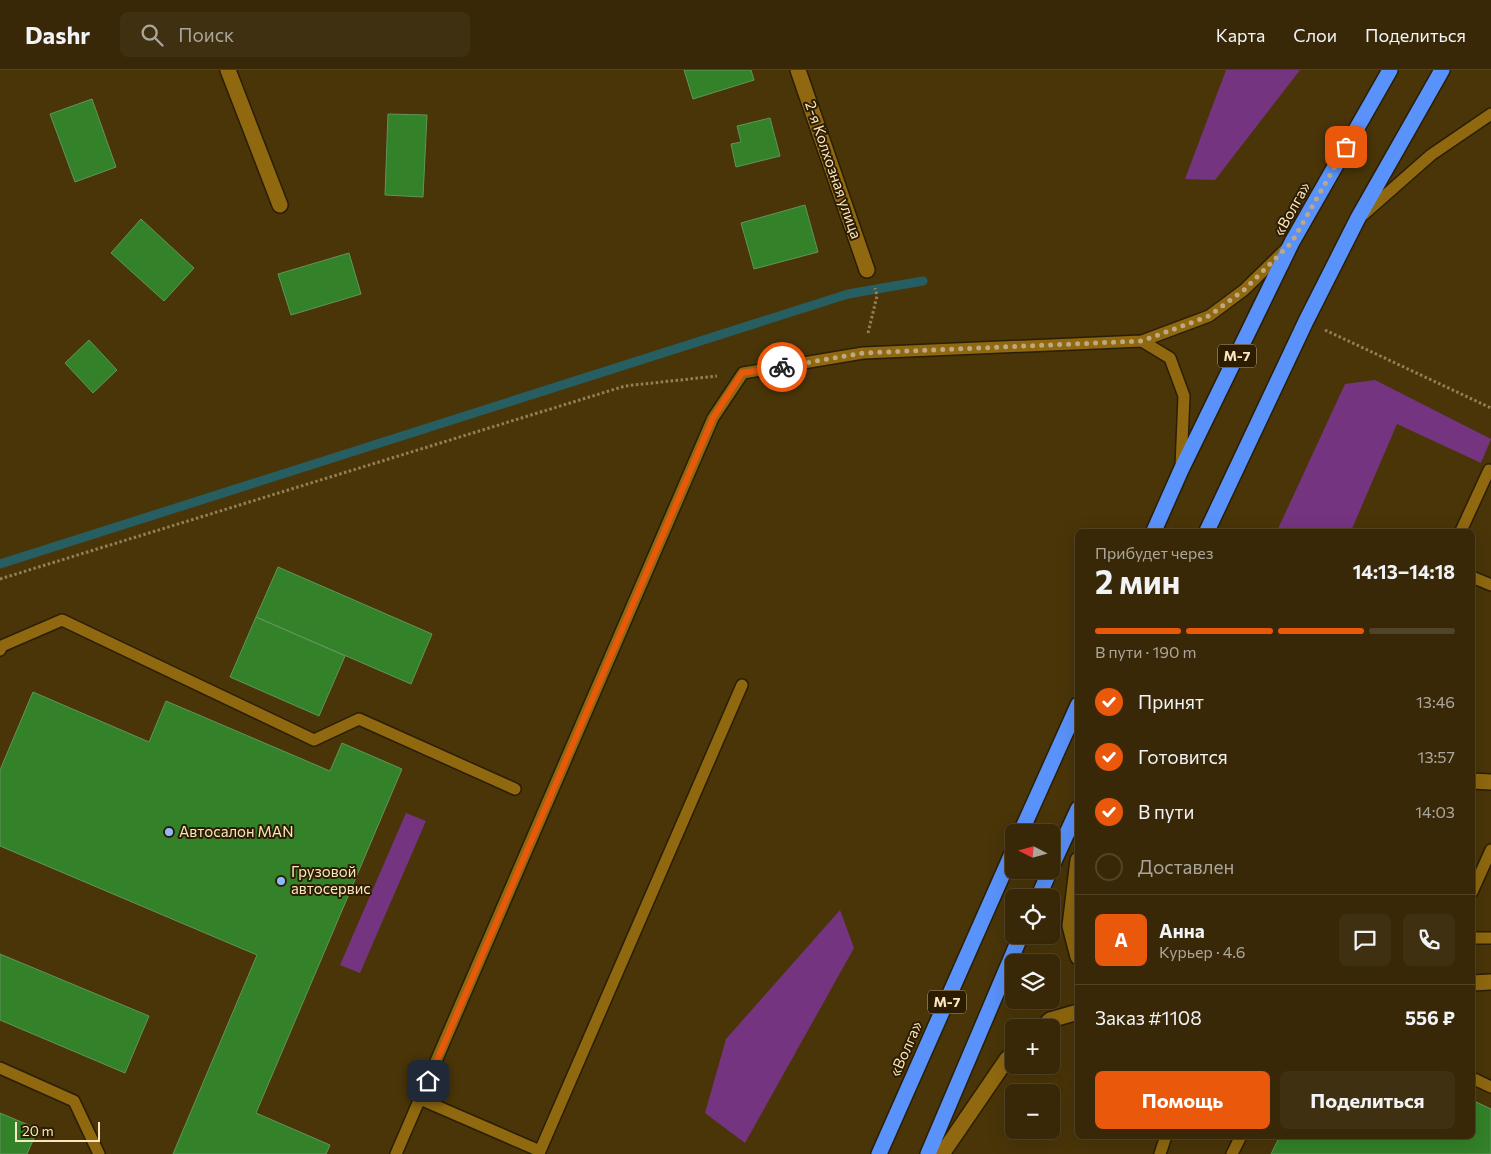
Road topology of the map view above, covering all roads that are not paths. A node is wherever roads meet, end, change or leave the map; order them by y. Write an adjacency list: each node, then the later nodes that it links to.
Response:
1 (228, 70): 6 (street)
2 (798, 70): 9 (street, 2-я Колхозная улица)
3 (1390, 70): 8 (highway, «Волга» / М-7)
4 (1442, 70): 7 (highway)
5 (1491, 114): 7 (lane)
6 (280, 205)
7 (1358, 218): 14 (highway)
8 (1292, 242): 10 (lane); 11 (highway, «Волга» / М-7)
9 (868, 270)
10 (1142, 341): 11 (lane); 43 (lane)
11 (1181, 470): 13 (highway, «Волга» / М-7)
12 (1490, 471): 15 (lane)
13 (1155, 529)
14 (1208, 529)
15 (1462, 529)
16 (1475, 578): 17 (lane)
17 (1491, 585)
18 (0, 650): 23 (lane)
19 (742, 685): 43 (lane)
20 (1075, 712): 25 (highway)
21 (1475, 781): 22 (street)
22 (1491, 782)
23 (514, 790)
24 (1075, 816): 26 (highway)
25 (1025, 824)
26 (1060, 849)
27 (1491, 850): 30 (lane)
28 (1005, 869): 48 (highway, «Волга» / М-7)
29 (1075, 885): 34 (street)
30 (1475, 885)
31 (1475, 938): 32 (lane)
32 (1491, 938)
33 (1018, 944): 49 (highway, М-7)
34 (1075, 945)
35 (1491, 982): 36 (street)
36 (1475, 983)
37 (1075, 1013): 38 (street)
38 (1054, 1019)
39 (1005, 1062): 50 (street)
40 (0, 1068): 46 (lane)
41 (1475, 1079): 42 (lane)
42 (1491, 1087)
43 (420, 1099): 47 (lane)
44 (1165, 1139): 51 (lane)
45 (1240, 1139): 52 (lane)
46 (99, 1154)
47 (396, 1154)
48 (879, 1154)
49 (928, 1154)
50 (942, 1154)
51 (1160, 1154)
52 (1232, 1154)

